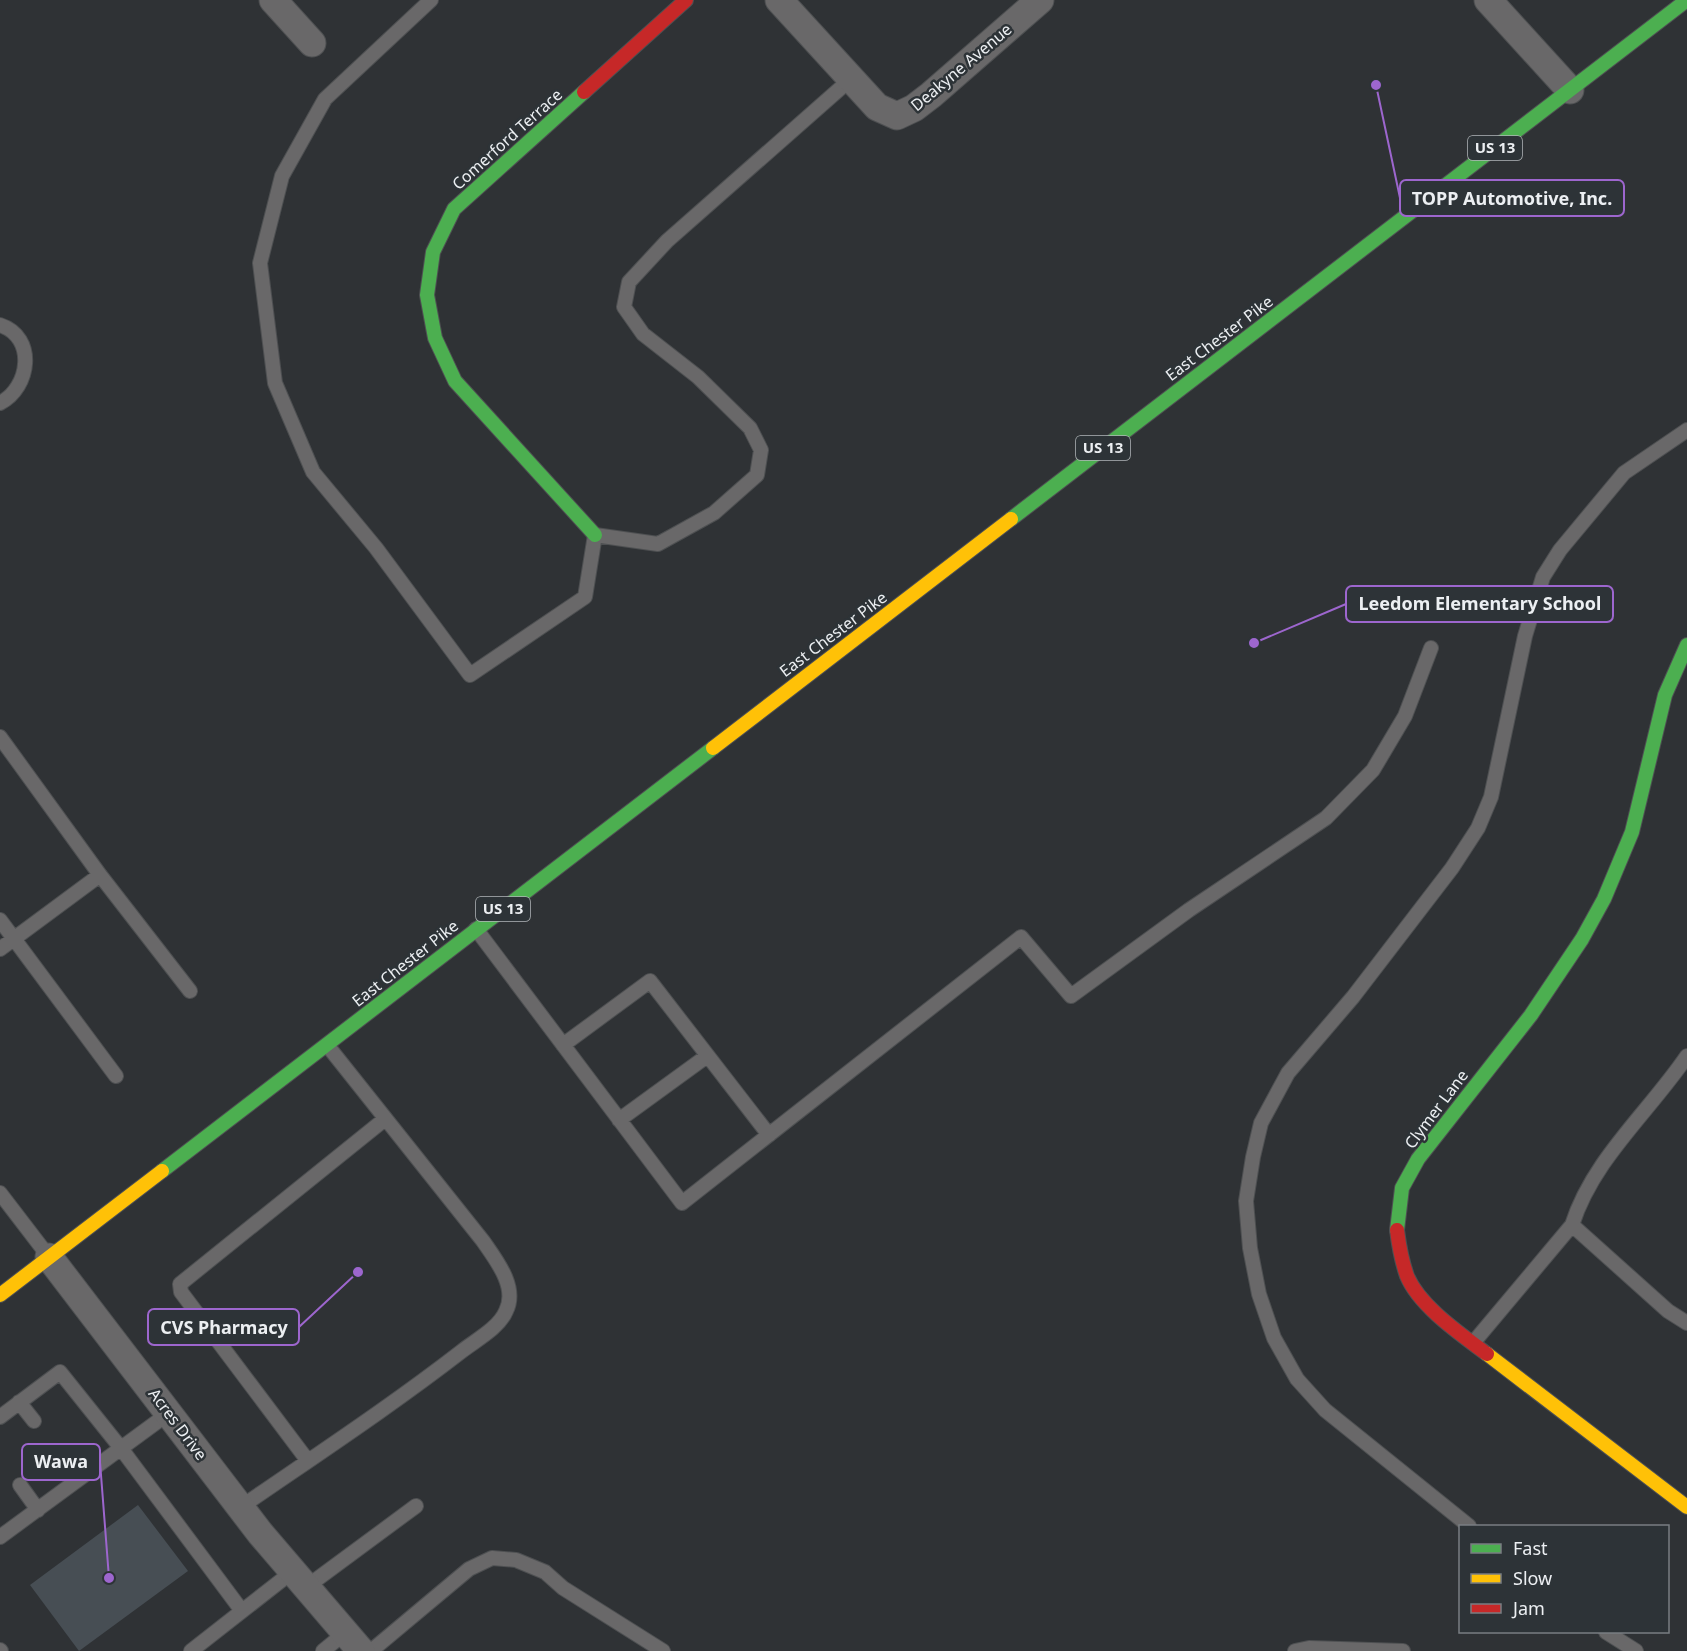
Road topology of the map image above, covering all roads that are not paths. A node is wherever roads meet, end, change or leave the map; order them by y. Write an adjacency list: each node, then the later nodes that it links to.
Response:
1 (273, 0): 8 (street)
2 (431, 0): 14 (lane)
3 (686, 0): 14 (main road, Comerford Terrace)
4 (779, 0): 9 (street, Deakyne Avenue)
5 (1040, 0): 9 (street, Deakyne Avenue)
6 (1488, 0): 10 (street)
7 (1687, 0): 10 (main road, East Chester Pike / US 13)
8 (312, 43)
9 (852, 78): 14 (lane)
10 (1570, 90): 20 (main road, East Chester Pike / US 13)
11 (0, 325): 12 (lane)
12 (0, 403)
13 (1687, 430): 51 (lane)
14 (595, 535)
15 (1687, 645): 37 (main road, Clymer Lane)
16 (1431, 648): 31 (lane)
17 (0, 737): 18 (lane)
18 (100, 875): 21 (lane); 23 (lane)
19 (0, 920): 21 (lane)
20 (476, 929): 24 (main road, East Chester Pike / US 13); 25 (lane)
21 (14, 939): 22 (lane); 28 (lane)
22 (0, 949)
23 (190, 991)
24 (327, 1045): 29 (lane); 34 (main road, East Chester Pike / US 13)
25 (563, 1045): 26 (lane); 30 (lane)
26 (707, 1056): 30 (lane); 31 (lane)
27 (1687, 1056): 33 (lane)
28 (116, 1076)
29 (385, 1119): 44 (lane); 44 (lane)
30 (619, 1120): 31 (lane)
31 (769, 1134)
32 (0, 1193): 34 (lane, Acres Drive)
33 (1572, 1225): 36 (lane); 37 (lane)
34 (49, 1257): 35 (main road, East Chester Pike / US 13); 39 (street, Acres Drive)
35 (0, 1295)
36 (1687, 1323)
37 (1473, 1343): 49 (main road, Clymer Lane)
38 (20, 1402): 40 (lane); 41 (lane); 42 (lane)
39 (169, 1413): 42 (lane); 48 (street, Acres Drive)
40 (0, 1417)
41 (34, 1421)
42 (120, 1447): 45 (lane); 54 (lane)
43 (60, 1458): 45 (lane)
44 (308, 1461): 48 (lane)
45 (76, 1480): 50 (lane)
46 (20, 1485): 50 (lane)
47 (416, 1506): 53 (lane)
48 (241, 1507): 53 (street, Acres Drive)
49 (1687, 1507)
50 (38, 1510): 52 (lane)
51 (1467, 1525)
52 (1, 1535)
53 (298, 1580): 54 (lane); 56 (street, Acres Drive)
54 (242, 1611): 57 (lane)
55 (1608, 1633): 63 (lane)
56 (353, 1642): 58 (lane)
57 (191, 1651)
58 (323, 1651)
59 (371, 1651): 60 (lane)
60 (663, 1651)
61 (1295, 1651): 62 (lane)
62 (1403, 1651)
63 (1636, 1651)

